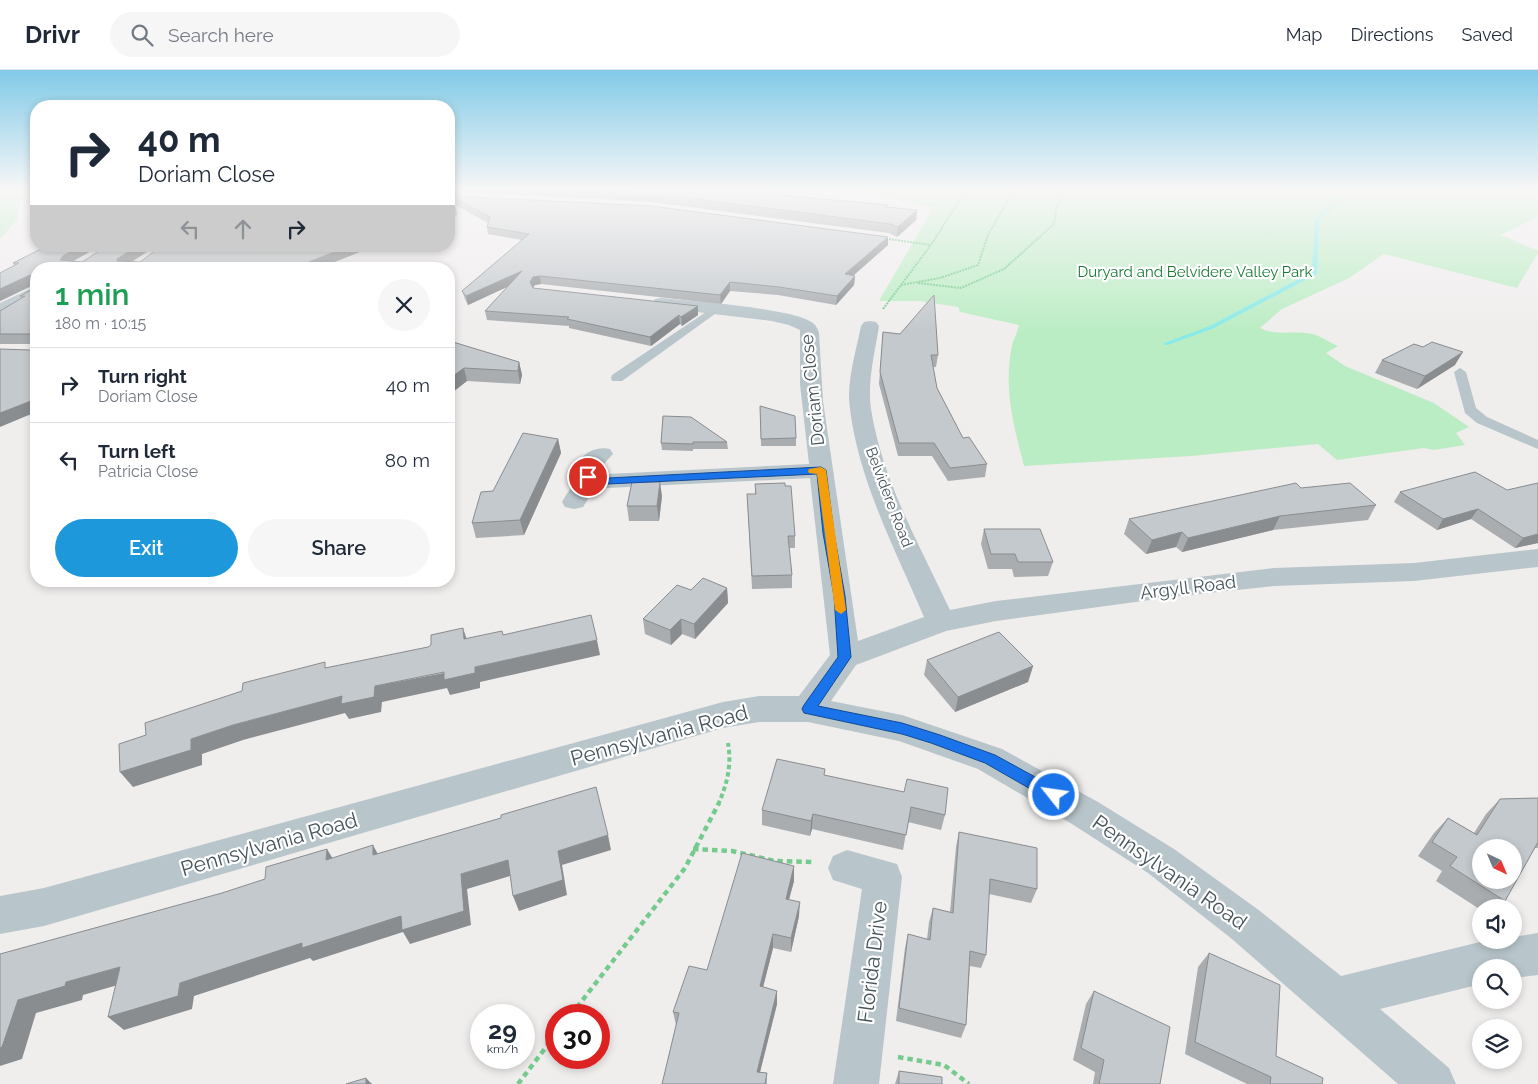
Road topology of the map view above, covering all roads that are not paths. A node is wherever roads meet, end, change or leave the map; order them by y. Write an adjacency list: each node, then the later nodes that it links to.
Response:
1 (30, 294): 3 (street)
2 (643, 301): 4 (street, Doriam Close)
3 (5, 308)
4 (715, 309): 7 (lane); 10 (street, Doriam Close)
5 (870, 326): 14 (street, Belvidere Road)
6 (1460, 372): 8 (lane)
7 (617, 378)
8 (1538, 445)
9 (602, 454): 11 (street)
10 (821, 470): 11 (street); 15 (street, Doriam Close)
11 (588, 477): 12 (street)
12 (574, 502)
13 (1538, 558): 14 (street, Argyll Road)
14 (941, 622): 15 (street, Argyll Road)
15 (845, 657): 16 (street)
16 (808, 709): 18 (street, Pennsylvania Road); 20 (street, Pennsylvania Road)
17 (847, 868): 21 (street, Florida Drive)
18 (0, 915)
19 (1538, 954): 20 (street)
20 (1335, 999): 22 (street, Pennsylvania Road)
21 (858, 1067)
22 (1433, 1084)

